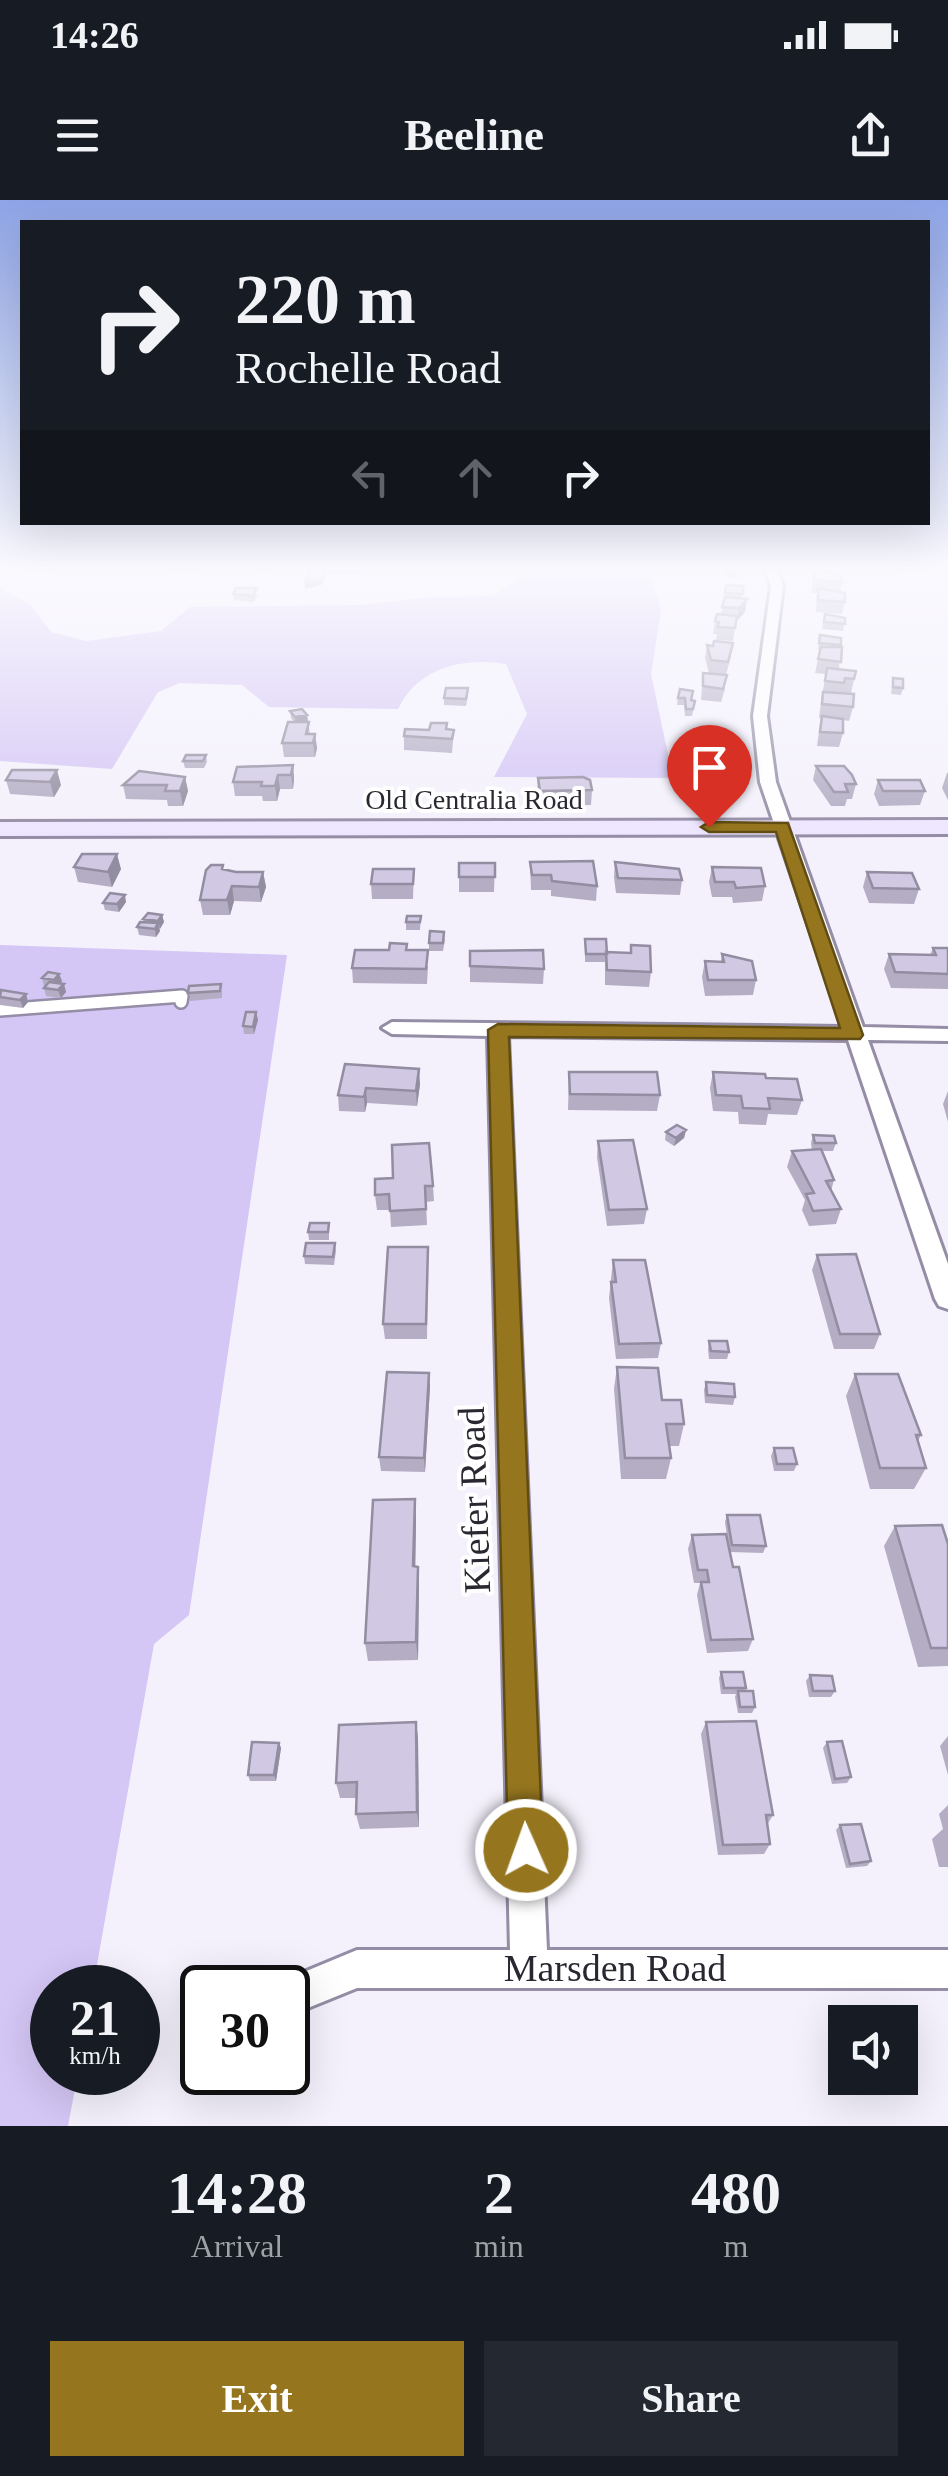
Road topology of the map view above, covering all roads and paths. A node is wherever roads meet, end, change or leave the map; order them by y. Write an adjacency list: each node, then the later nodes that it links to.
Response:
1 (769, 656): 2 (street)
2 (782, 827): 3 (street, Old Centralia Road); 4 (street, Old Centralia Road); 9 (street)
3 (948, 828)
4 (0, 829)
5 (182, 1002): 6 (lane)
6 (0, 1010)
7 (392, 1028): 8 (street)
8 (498, 1030): 9 (street); 12 (street, Kiefer Road)
9 (852, 1035): 10 (street); 11 (street)
10 (948, 1035)
11 (948, 1299)
12 (530, 1967): 13 (street, Marsden Road); 14 (street, Marsden Road)
13 (948, 1969)
14 (310, 1989)

